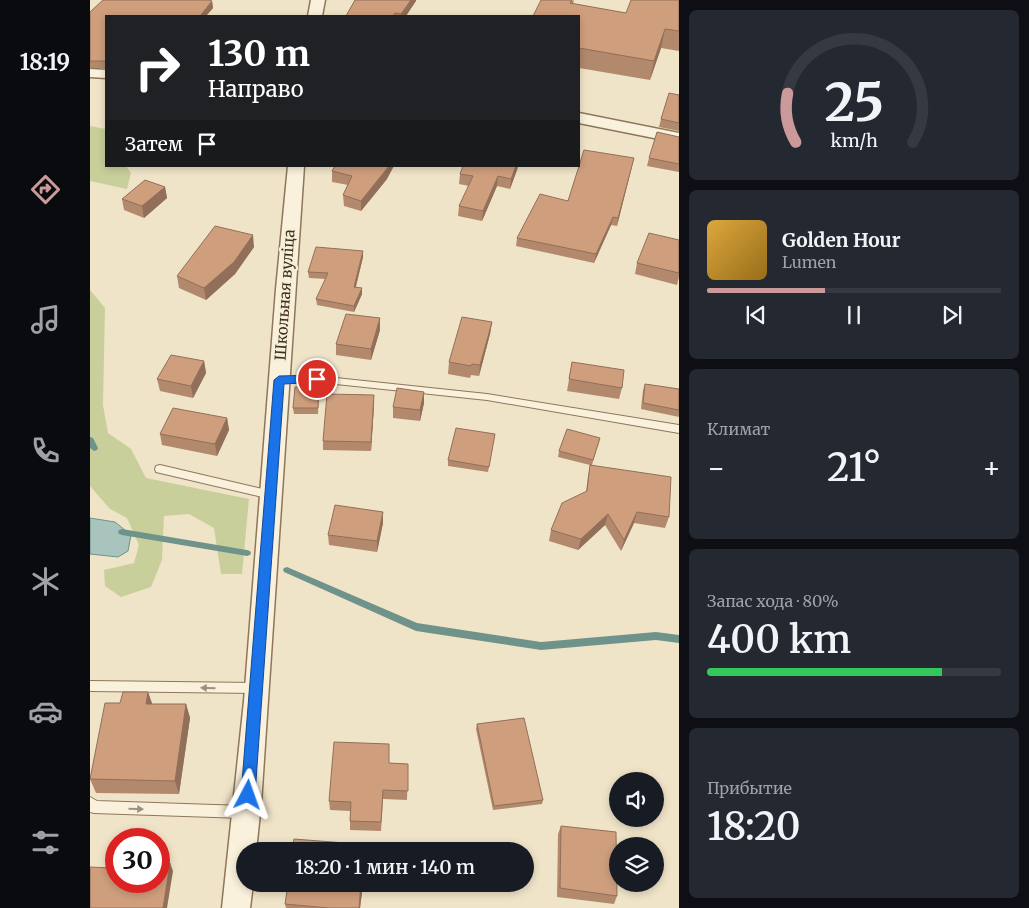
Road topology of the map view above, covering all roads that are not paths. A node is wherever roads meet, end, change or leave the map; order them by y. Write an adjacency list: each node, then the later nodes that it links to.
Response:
1 (318, 0): 2 (street)
2 (316, 15)
3 (90, 73): 4 (street)
4 (105, 74)
5 (580, 118): 6 (street)
6 (679, 138)
7 (296, 167): 8 (street, Школьная вуліца)
8 (279, 380): 9 (lane); 11 (street, Школьная вуліца)
9 (679, 429)
10 (160, 469): 11 (lane)
11 (272, 496): 13 (street, Школьная вуліца)
12 (90, 686): 13 (lane, one-way to 12)
13 (256, 688): 15 (street, Школьная вуліца)
14 (90, 803): 15 (lane, one-way to 15)
15 (247, 812): 16 (street, Школьная вуліца)
16 (236, 908)

